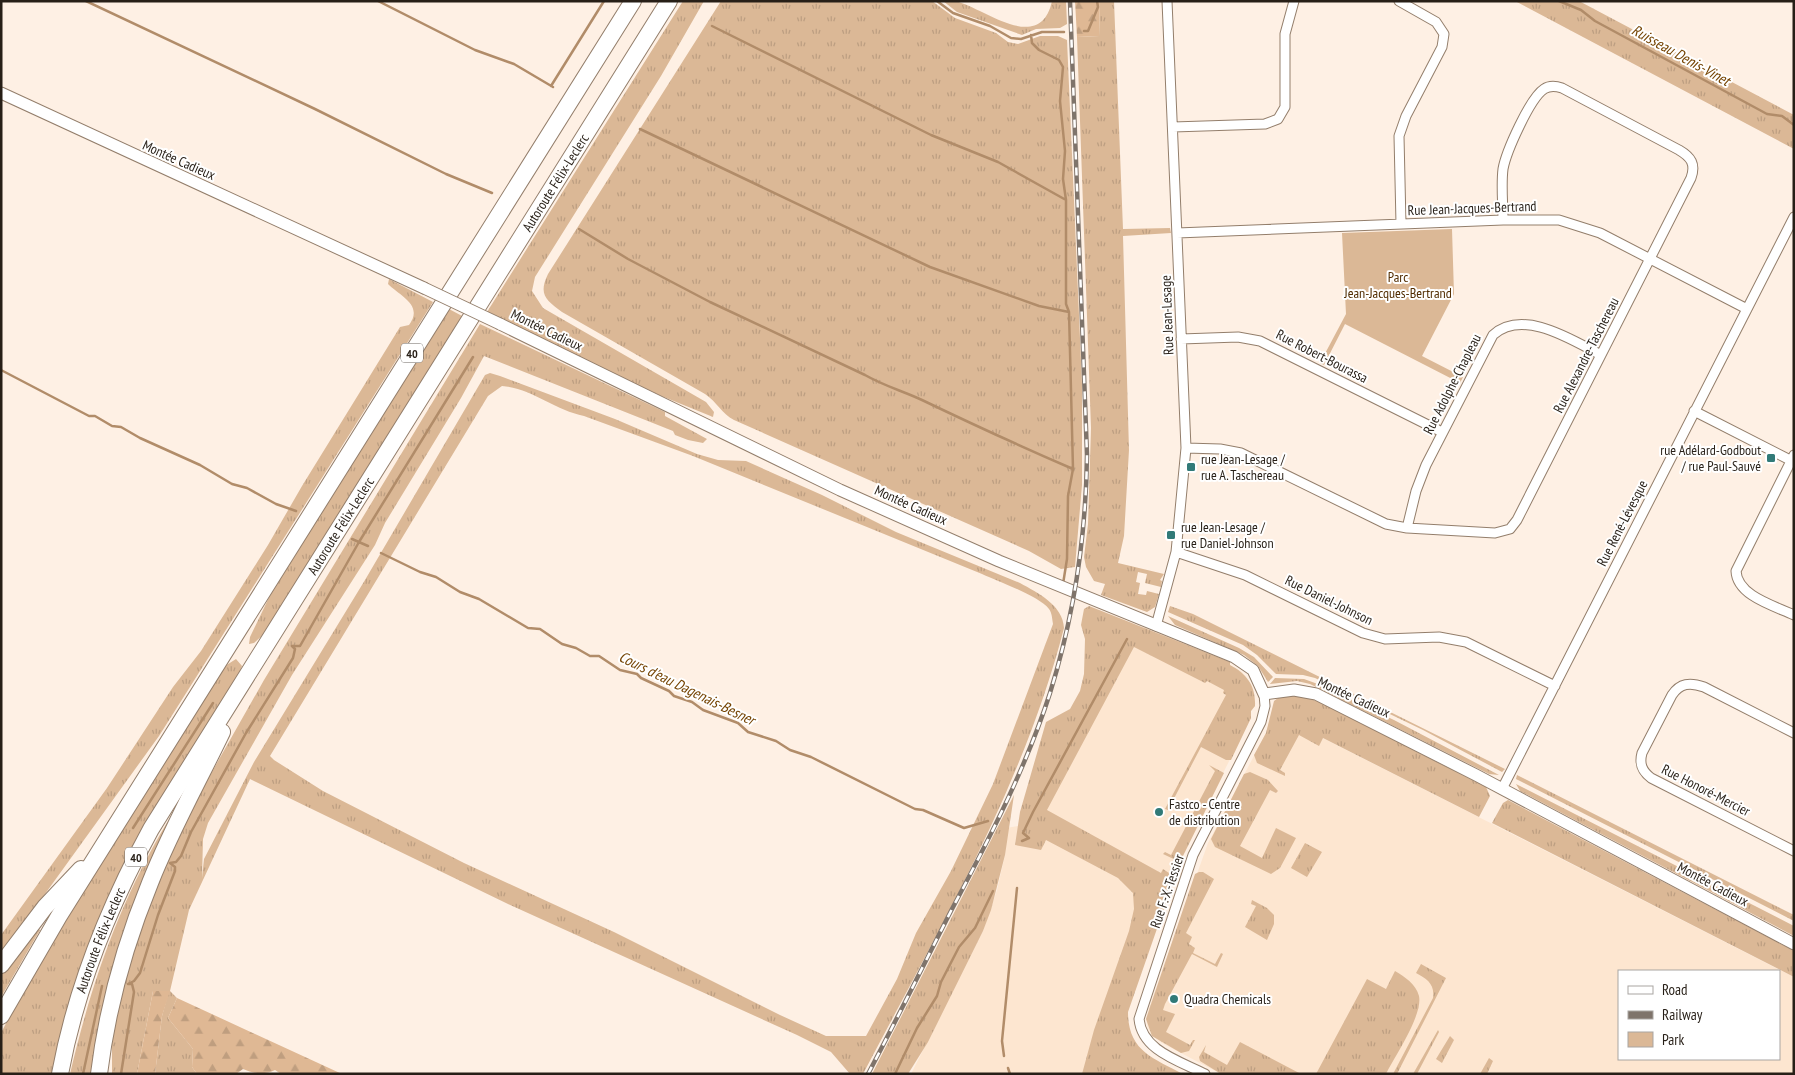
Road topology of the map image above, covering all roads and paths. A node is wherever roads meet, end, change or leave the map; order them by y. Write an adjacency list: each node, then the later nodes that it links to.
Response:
1 (633, 1): 29 (highway, 40)
2 (669, 1): 24 (highway, Autoroute Félix-Leclerc / 40)
3 (1167, 1): 7 (street, Rue Jean-Lesage)
4 (1294, 1): 7 (street)
5 (1399, 1): 10 (street)
6 (1, 93): 23 (street, Montée Cadieux, bridge)
7 (1173, 127): 11 (street, Rue Jean-Lesage)
8 (1794, 217): 13 (street, Rue René-Lévesque)
9 (1503, 220): 10 (street, Rue Jean-Jacques-Bertrand); 12 (street, Rue Jean-Jacques-Bertrand); 12 (street, Rue Alexandre-Taschereau)
10 (1400, 224): 11 (street, Rue Jean-Jacques-Bertrand)
11 (1177, 233): 14 (street, Rue Jean-Lesage)
12 (1649, 259): 13 (street, Rue Jean-Jacques-Bertrand); 15 (street, Rue Alexandre-Taschereau)
13 (1747, 309): 16 (street, Rue René-Lévesque)
14 (1181, 339): 17 (street, Rue Robert-Bourassa); 18 (street, Rue Jean-Lesage)
15 (1601, 355): 17 (street, Rue Adolphe-Chapleau); 20 (street, Rue Alexandre-Taschereau)
16 (1694, 411): 19 (street); 25 (street, Rue René-Lévesque)
17 (1442, 432): 20 (street, Rue Adolphe-Chapleau)
18 (1186, 448): 20 (street, Rue Alexandre-Taschereau); 21 (street, Rue Jean-Lesage)
19 (1793, 459): 22 (street)
20 (1407, 528)
21 (1176, 552): 23 (street, Rue Jean-Lesage); 25 (street, Rue Daniel-Johnson)
22 (1794, 615)
23 (1156, 626): 26 (street, Montée Cadieux)
24 (256, 660): 34 (highway, Autoroute Félix-Leclerc / 40); 35 (highway)
25 (1555, 686): 28 (street, Rue René-Lévesque)
26 (1264, 694): 28 (street, Montée Cadieux); 36 (street, Rue F.-X.-Tessier)
27 (1794, 733): 30 (street, Rue Honoré-Mercier)
28 (1502, 789): 31 (street, Montée Cadieux)
29 (108, 840): 32 (highway); 33 (highway, 40)
30 (1794, 851)
31 (1794, 944)
32 (1, 965)
33 (1, 1016)
34 (60, 1074)
35 (99, 1074)
36 (1205, 1074)

